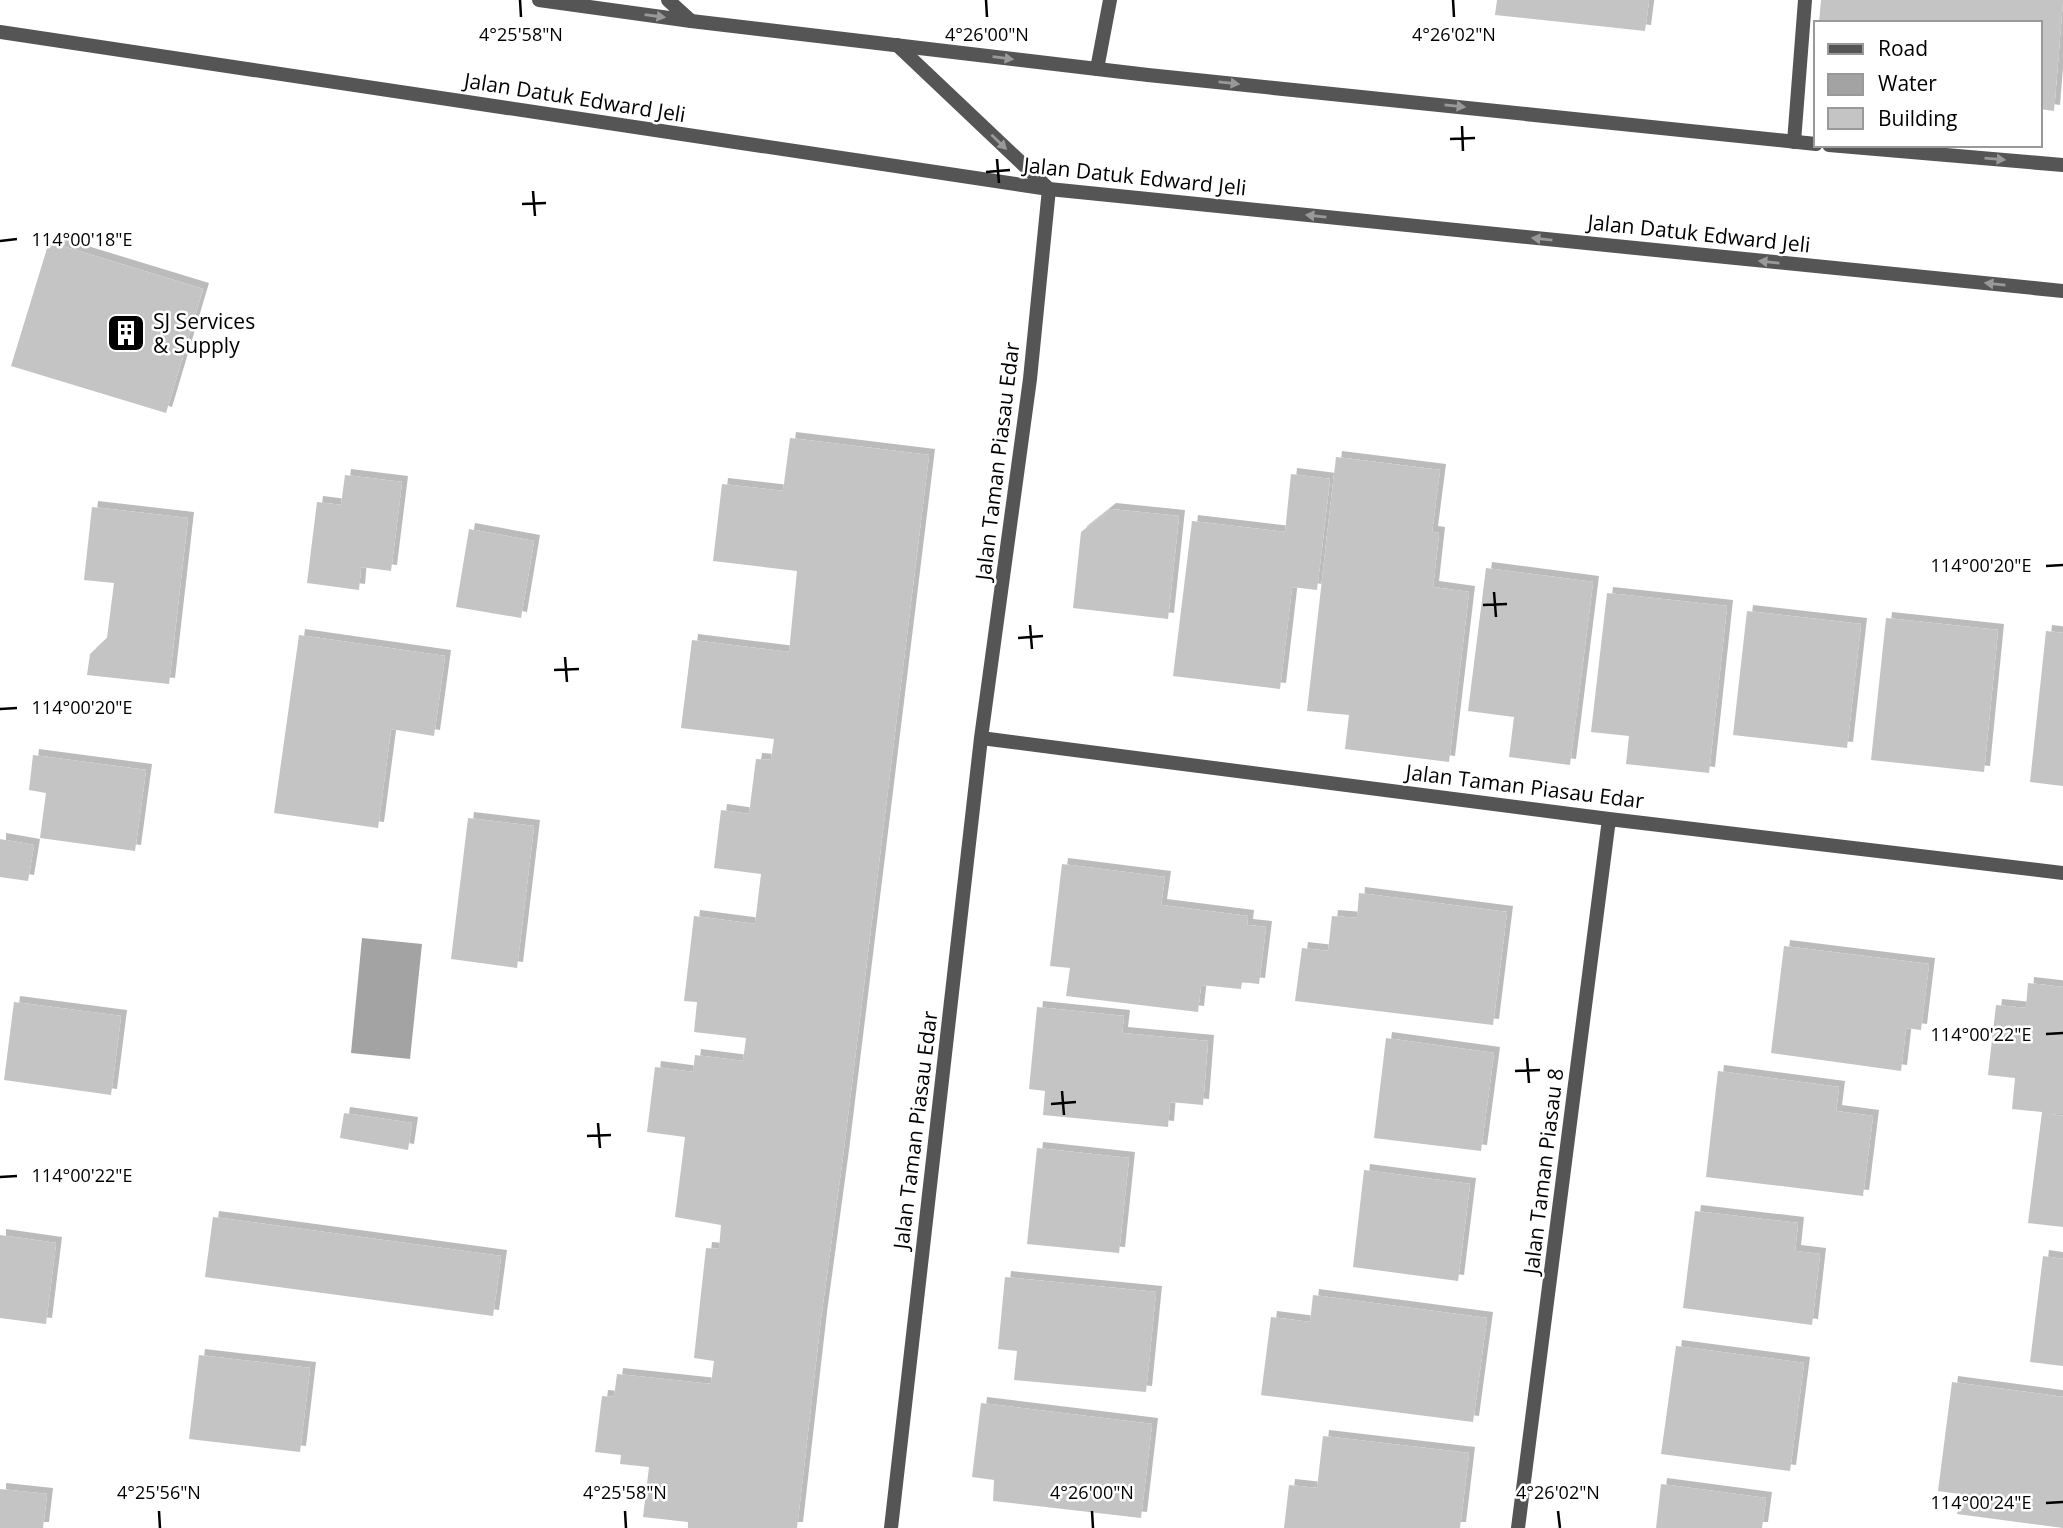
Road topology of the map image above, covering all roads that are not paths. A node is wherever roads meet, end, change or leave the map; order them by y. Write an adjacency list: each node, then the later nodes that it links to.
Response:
1 (539, 0): 5 (street, one-way to 5)
2 (668, 0): 5 (street)
3 (1110, 0): 8 (street)
4 (1805, 0): 9 (street)
5 (691, 21): 7 (street)
6 (0, 32): 13 (street, Jalan Datuk Edward Jeli)
7 (897, 45): 8 (street, one-way to 8); 13 (street, one-way to 13)
8 (1097, 69): 9 (street, one-way to 9)
9 (1794, 142): 10 (street)
10 (1814, 144)
11 (1852, 147): 12 (street, one-way to 12)
12 (2063, 165)
13 (1049, 189): 14 (street, Jalan Datuk Edward Jeli, one-way to 13); 15 (street, Jalan Taman Piasau Edar)
14 (2063, 291)
15 (981, 738): 16 (street, Jalan Taman Piasau Edar); 18 (street, Jalan Taman Piasau Edar)
16 (1609, 819): 17 (street, Jalan Taman Piasau Edar); 19 (street, Jalan Taman Piasau 8)
17 (2063, 873)
18 (891, 1528)
19 (1518, 1528)

